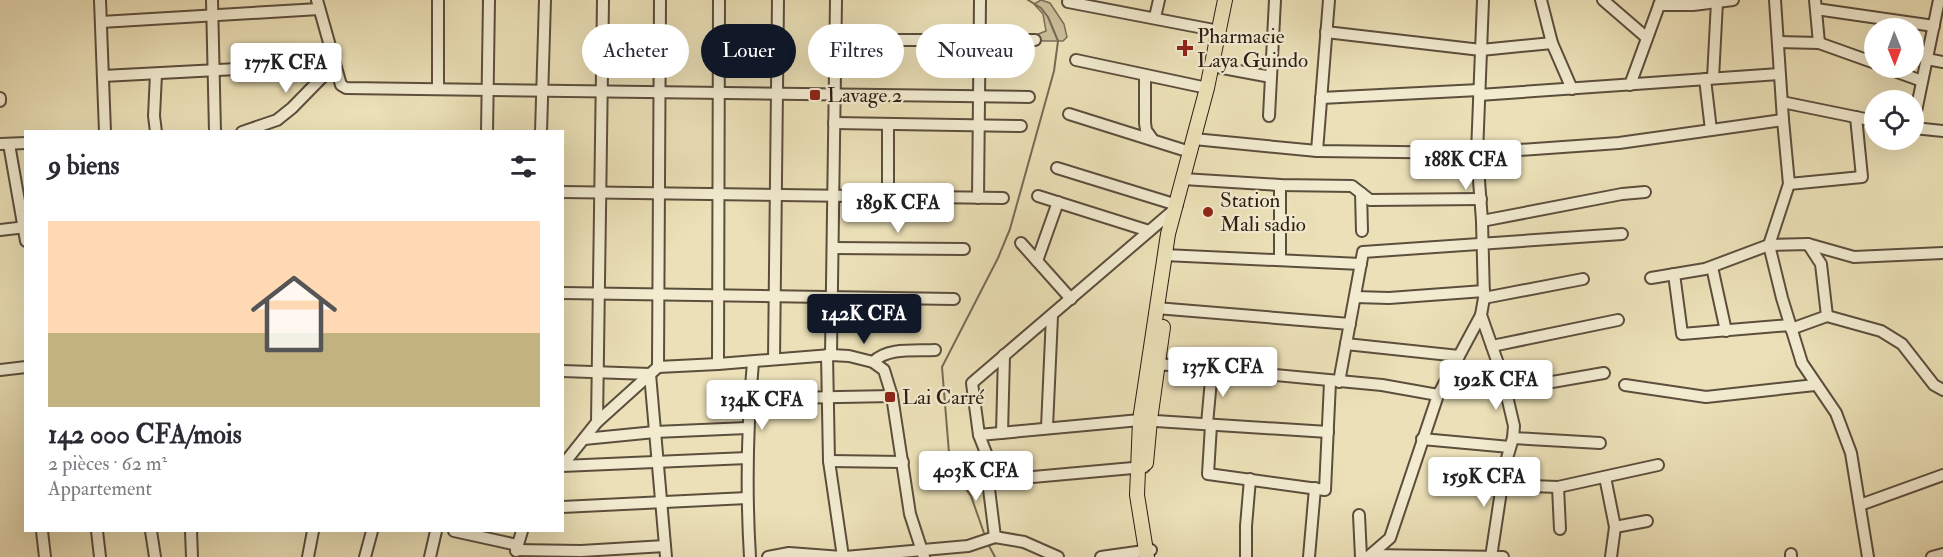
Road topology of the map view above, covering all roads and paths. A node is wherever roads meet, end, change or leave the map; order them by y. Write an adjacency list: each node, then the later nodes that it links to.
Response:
1 (100, 0): 30 (street)
2 (212, 0): 28 (street)
3 (438, 0): 60 (street)
4 (489, 0): 62 (street)
5 (545, 0): 63 (street)
6 (603, 0): 65 (street)
7 (660, 0): 66 (street)
8 (719, 0): 68 (street)
9 (778, 0): 69 (street)
10 (836, 0): 31 (street)
11 (980, 0): 32 (street)
12 (1159, 0): 29 (street)
13 (1225, 0): 34 (main road)
14 (1275, 0): 52 (street)
15 (1329, 0): 35 (street)
16 (1483, 0): 40 (street)
17 (1541, 0): 38 (street)
18 (1602, 0): 36 (street)
19 (1733, 0): 23 (street)
20 (1776, 0): 37 (street)
21 (1940, 0): 33 (street)
22 (1068, 2): 26 (street)
23 (1717, 2): 24 (street); 56 (street)
24 (1660, 3): 36 (street)
25 (318, 4): 28 (street); 45 (street)
26 (1102, 4): 29 (street)
27 (1815, 4): 33 (street); 39 (street)
28 (212, 15): 30 (street); 47 (street)
29 (1155, 17): 34 (street)
30 (101, 22): 51 (street)
31 (835, 24)
32 (980, 24)
33 (1934, 26): 42 (street)
34 (1219, 31): 46 (main road)
35 (1326, 32): 40 (street); 73 (street)
36 (1647, 38): 58 (street)
37 (1778, 42): 39 (street); 49 (street)
38 (1552, 43): 40 (street); 61 (street)
39 (1819, 43): 41 (street)
40 (1481, 50): 67 (street)
41 (1864, 59)
42 (1927, 59): 44 (street); 57 (street)
43 (1076, 60): 50 (street)
44 (1943, 63)
45 (335, 64): 47 (street); 60 (street); 88 (street)
46 (1212, 66): 52 (street); 59 (main road)
47 (214, 70): 48 (street); 87 (street)
48 (156, 74): 51 (street); 86 (street)
49 (1779, 74): 56 (street); 74 (street)
50 (1145, 75): 59 (street); 93 (street)
51 (103, 76): 85 (street)
52 (1271, 77): 76 (street)
53 (835, 78): 70 (street)
54 (979, 78): 71 (street)
55 (1914, 78): 57 (street)
56 (1709, 79): 58 (street); 91 (street)
57 (1922, 81): 64 (street)
58 (1630, 84): 61 (street)
59 (1207, 88): 96 (main road)
60 (438, 89): 62 (street)
61 (1572, 89): 67 (street)
62 (488, 90): 63 (street); 89 (street)
63 (542, 90): 65 (street); 90 (street)
64 (1920, 90)
65 (602, 91): 66 (street); 104 (street)
66 (659, 92): 68 (street); 106 (street)
67 (1479, 92): 73 (street); 98 (street)
68 (720, 93): 69 (street); 108 (street)
69 (777, 94): 70 (street); 109 (street)
70 (835, 95): 71 (street); 80 (street)
71 (979, 97): 72 (street); 82 (street)
72 (1029, 97)
73 (1321, 98): 97 (street)
74 (1782, 102): 77 (street); 79 (street)
75 (1069, 114): 93 (street)
76 (1269, 116)
77 (1856, 117): 78 (street); 101 (street)
78 (1864, 119)
79 (1783, 120): 91 (street); 101 (street)
80 (834, 123): 81 (street); 110 (street)
81 (888, 124): 82 (street); 112 (street)
82 (979, 125): 83 (street); 113 (street)
83 (1021, 126)
84 (1924, 129): 92 (street)
85 (105, 130)
86 (156, 130)
87 (215, 130)
88 (248, 130)
89 (487, 130)
90 (542, 130)
91 (1711, 130): 98 (street)
92 (1943, 131)
93 (1153, 140): 96 (street)
94 (24, 143): 95 (street)
95 (5, 144): 119 (street)
96 (1192, 145): 97 (street); 100 (main road)
97 (1317, 151): 98 (street)
98 (1477, 153): 115 (street)
99 (1057, 168): 117 (street)
100 (1184, 179): 102 (street); 117 (main road)
101 (1789, 184): 127 (street)
102 (1280, 185): 107 (street); 132 (street)
103 (564, 192): 104 (street)
104 (600, 192): 106 (street); 140 (street)
105 (1644, 192): 118 (street)
106 (658, 193): 108 (street); 141 (street)
107 (1361, 193): 115 (street); 122 (street)
108 (719, 194): 109 (street); 143 (street)
109 (776, 195): 110 (street); 144 (street)
110 (834, 196): 112 (street); 128 (street)
111 (1038, 196): 116 (street)
112 (888, 197): 113 (street)
113 (978, 198): 114 (street)
114 (1003, 198)
115 (1481, 199): 118 (street)
116 (1058, 202): 121 (street); 133 (street)
117 (1176, 207): 121 (street); 131 (main road)
118 (1482, 221): 125 (street)
119 (24, 227): 120 (street)
120 (0, 230)
121 (1149, 231): 148 (street)
122 (1362, 231)
123 (1622, 234): 125 (street)
124 (1021, 243): 133 (street)
125 (1483, 244): 134 (street); 142 (street)
126 (1808, 244): 127 (street); 130 (street); 152 (street)
127 (1769, 245): 135 (street); 155 (street)
128 (832, 248): 129 (street); 145 (street)
129 (964, 249)
130 (1943, 253)
131 (1169, 255): 132 (street); 149 (main road)
132 (1280, 260): 134 (street)
133 (1037, 261): 148 (street)
134 (1361, 264): 146 (street)
135 (1712, 267): 136 (street); 156 (street)
136 (1674, 274): 137 (street); 156 (street)
137 (1650, 278)
138 (1583, 279): 142 (street)
139 (564, 293): 140 (street)
140 (599, 294): 141 (street); 173 (street)
141 (659, 295): 143 (street); 171 (street)
142 (1484, 295): 146 (street); 150 (street)
143 (717, 296): 144 (street); 166 (street)
144 (774, 296): 145 (street); 163 (street)
145 (832, 297): 147 (street); 160 (street)
146 (1355, 297): 154 (street)
147 (954, 299)
148 (1071, 299): 151 (street)
149 (1161, 308): 154 (street); 167 (main road); 184 (main road)
150 (1481, 315): 158 (street); 162 (street)
151 (1052, 316): 161 (street); 187 (street)
152 (1827, 316): 155 (street); 179 (street)
153 (1618, 320): 158 (street)
154 (1350, 324): 157 (street)
155 (1791, 327): 156 (street); 176 (street)
156 (1726, 331)
157 (1346, 344): 162 (street); 175 (street)
158 (1492, 346): 178 (street)
159 (935, 350): 165 (street)
160 (829, 355): 163 (street); 165 (street); 182 (street)
161 (1004, 355): 190 (street); 192 (street)
162 (1460, 356): 180 (street)
163 (774, 359): 164 (street)
164 (753, 362): 166 (street); 188 (street)
165 (873, 362): 181 (street)
166 (718, 364): 171 (street)
167 (1158, 364): 169 (street); 184 (main road)
168 (24, 367): 170 (street)
169 (1212, 369): 175 (street); 186 (street)
170 (0, 370)
171 (654, 370): 173 (street); 185 (street); 189 (street)
172 (564, 371): 173 (street)
173 (598, 372): 185 (street)
174 (1604, 373): 178 (street)
175 (1335, 382): 180 (street); 191 (street)
176 (1815, 384): 177 (street); 214 (street)
177 (1625, 385)
178 (1506, 390): 195 (street)
179 (1943, 390)
180 (1438, 395): 194 (street)
181 (892, 396): 182 (street); 199 (street)
182 (828, 397): 183 (street); 198 (street)
183 (788, 398)
184 (1145, 420): 186 (street); 187 (street); 204 (main road)
185 (597, 422): 193 (street)
186 (1209, 425): 191 (street); 207 (street)
187 (1047, 427): 190 (street)
188 (747, 428): 189 (street); 197 (street)
189 (655, 432): 193 (street); 200 (street)
190 (1002, 432): 192 (street)
191 (1328, 432): 211 (street)
192 (979, 435): 208 (street)
193 (584, 439): 201 (street)
194 (1422, 439): 195 (street); 235 (street)
195 (1511, 443): 196 (street); 209 (street)
196 (1600, 443)
197 (747, 458): 200 (street); 212 (street)
198 (829, 461): 199 (street); 247 (street)
199 (903, 462): 232 (street)
200 (658, 463): 203 (street); 213 (street)
201 (564, 465)
202 (1658, 465): 206 (street)
203 (564, 466)
204 (1142, 468): 208 (street); 233 (main road)
205 (1943, 475): 214 (street)
206 (1605, 477): 210 (street); 218 (street)
207 (1250, 479): 211 (street); 250 (street)
208 (988, 481): 229 (street)
209 (1502, 485): 210 (street); 237 (street)
210 (1558, 487): 219 (street)
211 (1315, 488): 251 (street)
212 (747, 498): 213 (street); 245 (street)
213 (662, 503): 215 (street); 231 (street)
214 (1860, 505): 254 (street)
215 (564, 507)
216 (1359, 515): 235 (street)
217 (1647, 520): 218 (street)
218 (1615, 527): 253 (street)
219 (1560, 529)
220 (42, 532): 238 (street)
221 (97, 532): 239 (street)
222 (152, 532): 240 (street)
223 (191, 532): 241 (street)
224 (313, 532): 242 (street)
225 (372, 532): 243 (street)
226 (436, 532): 244 (street)
227 (457, 532): 230 (street)
228 (522, 532): 230 (street)
229 (994, 537): 232 (street); 248 (street)
230 (515, 551): 231 (street)
231 (666, 552)
232 (923, 554): 247 (street)
233 (1149, 554): 249 (street)
234 (1943, 554): 255 (street)
235 (1367, 556): 236 (street)
236 (1429, 556): 237 (street)
237 (1491, 556): 252 (street)
238 (45, 557)
239 (100, 557)
240 (155, 557)
241 (192, 557)
242 (308, 557)
243 (365, 557)
244 (430, 557)
245 (750, 557)
246 (768, 557): 247 (street)
247 (843, 557)
248 (1058, 557)
249 (1101, 557)
250 (1246, 557)
251 (1309, 557)
252 (1503, 557)
253 (1609, 557)
254 (1868, 557)
255 (1932, 557)

